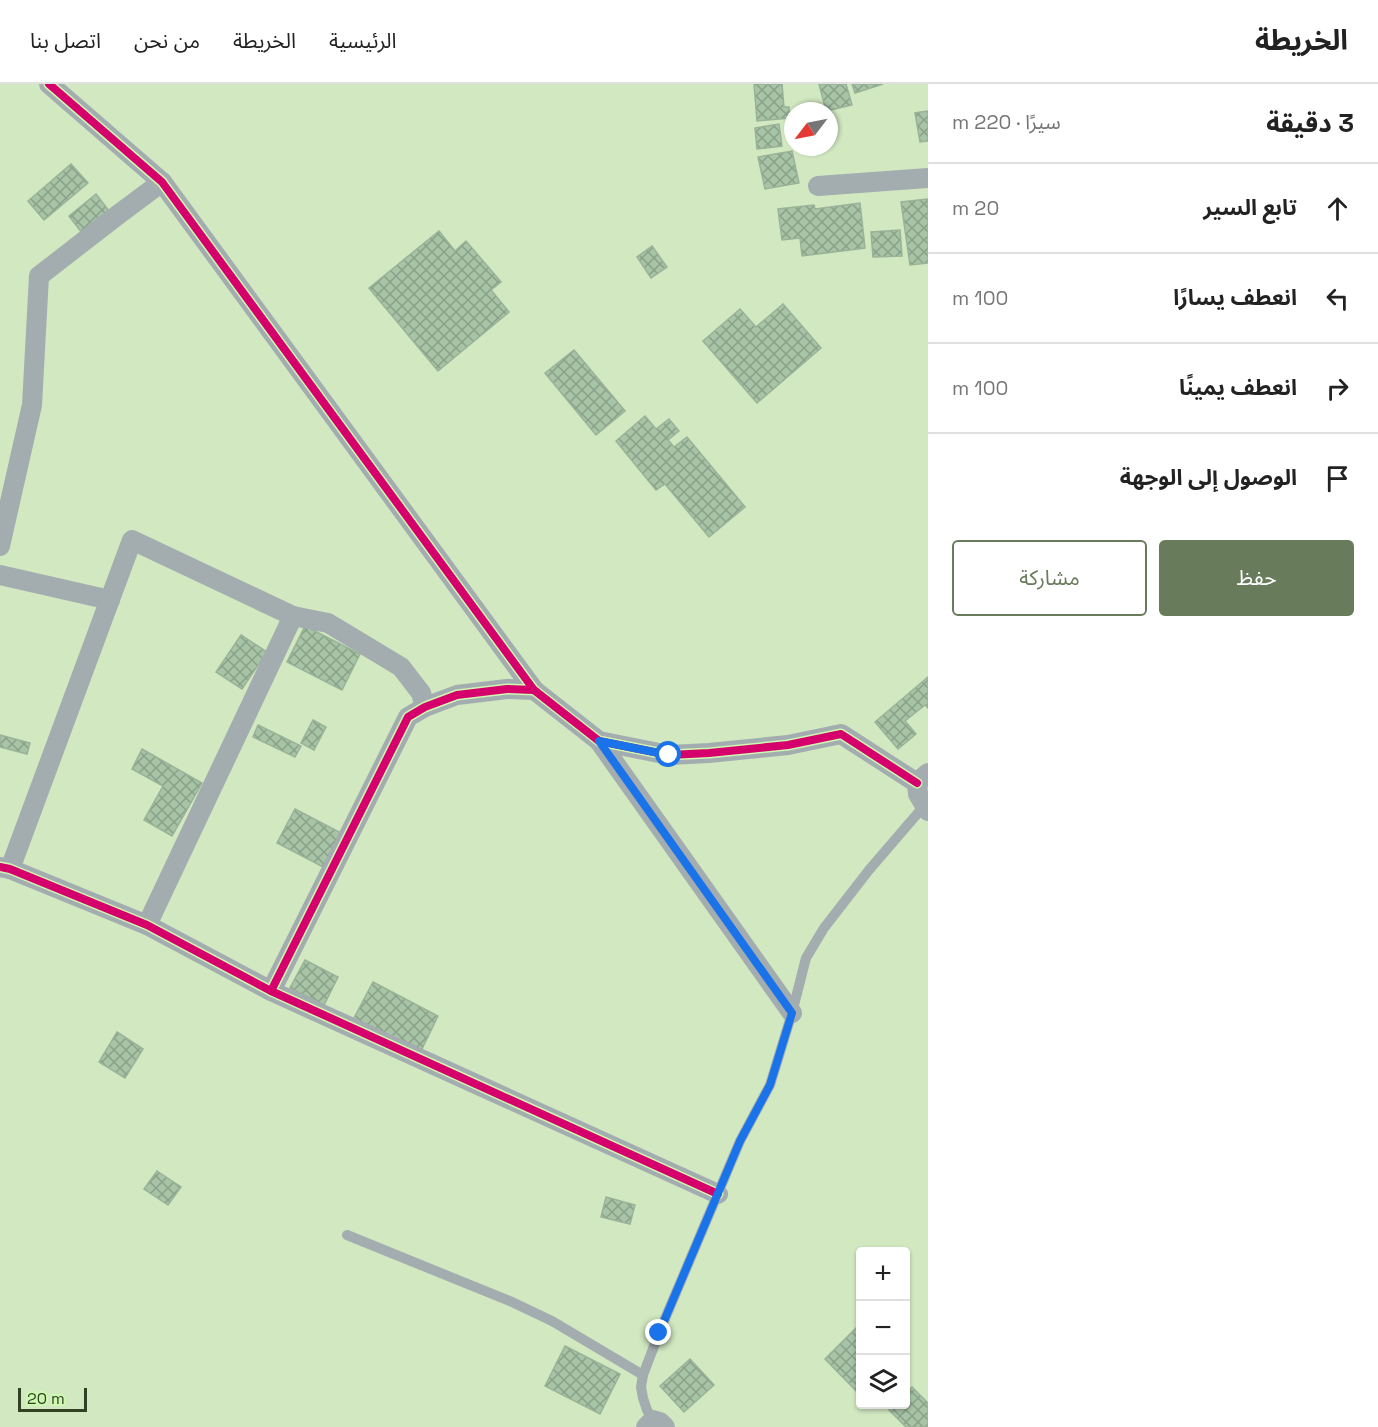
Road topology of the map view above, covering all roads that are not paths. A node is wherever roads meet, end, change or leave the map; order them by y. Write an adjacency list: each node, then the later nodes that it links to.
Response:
1 (49, 84): 3 (street)
2 (928, 178): 4 (street)
3 (162, 182): 5 (street); 9 (street)
4 (818, 186)
5 (0, 546)
6 (0, 575): 7 (street)
7 (110, 600): 8 (street); 14 (street)
8 (293, 616): 10 (street); 15 (street)
9 (534, 690): 10 (street); 11 (street)
10 (425, 707): 16 (street)
11 (599, 741): 12 (street); 17 (street)
12 (923, 778): 13 (street)
13 (926, 808): 17 (lane)
14 (5, 868): 15 (street)
15 (147, 925): 16 (street)
16 (271, 991): 18 (street)
17 (792, 1013): 18 (lane)
18 (718, 1194): 20 (lane)
19 (347, 1235): 20 (lane)
20 (643, 1375): 21 (lane)
21 (655, 1425)

